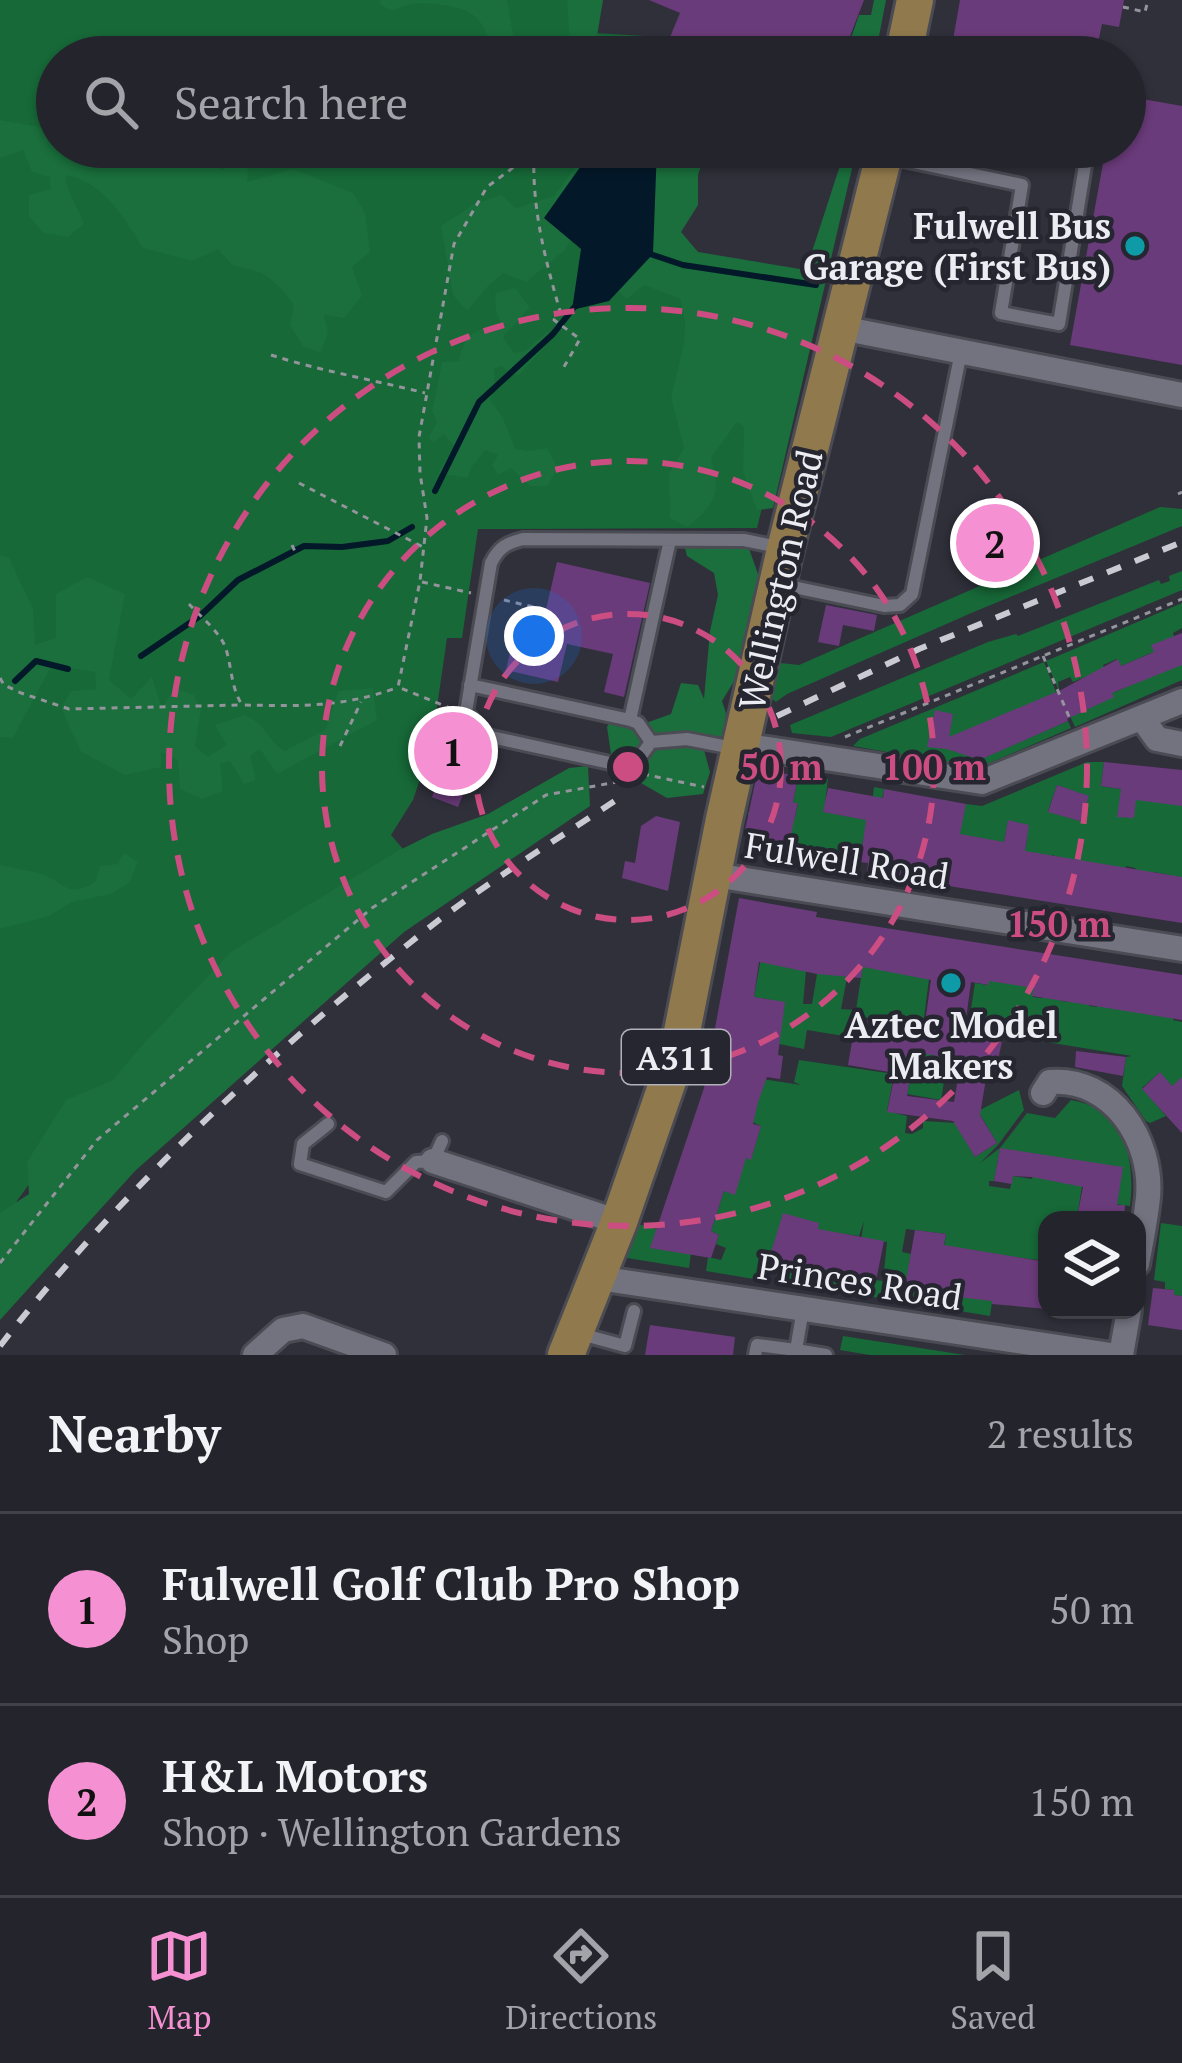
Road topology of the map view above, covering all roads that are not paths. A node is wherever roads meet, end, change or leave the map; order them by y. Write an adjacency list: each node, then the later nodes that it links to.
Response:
1 (914, 0): 2 (main road)
2 (907, 36)
3 (881, 168): 6 (main road, Wellington Road / A311)
4 (951, 168): 5 (lane)
5 (1085, 168)
6 (841, 328): 7 (street); 10 (main road, Wellington Road / A311)
7 (961, 352): 8 (street); 10 (lane)
8 (1182, 395)
9 (670, 540): 10 (lane); 11 (lane); 14 (lane)
10 (782, 566): 17 (main road, Wellington Road / A311)
11 (470, 686): 14 (lane); 15 (lane)
12 (1182, 701): 13 (street)
13 (1142, 718): 16 (street); 17 (street)
14 (630, 720): 15 (lane)
15 (651, 742): 17 (lane)
16 (1182, 744)
17 (740, 747): 18 (main road, Wellington Road / A311)
18 (714, 875): 19 (street, Fulwell Road); 24 (main road, Wellington Road / A311)
19 (1182, 949)
20 (1043, 1093): 23 (street)
21 (328, 1124): 22 (lane)
22 (437, 1151): 24 (street)
23 (1146, 1212)
24 (619, 1222): 25 (main road, Wellington Road / A311)
25 (598, 1278): 26 (street, Princes Road); 29 (main road, Wellington Road / A311)
26 (802, 1309): 30 (lane); 35 (street, Princes Road)
27 (634, 1311): 29 (lane)
28 (1127, 1319): 36 (street)
29 (584, 1345)
30 (796, 1350): 33 (lane); 34 (lane)
31 (255, 1355): 32 (street)
32 (384, 1355)
33 (755, 1355)
34 (826, 1355)
35 (1111, 1355)
36 (1121, 1355)

